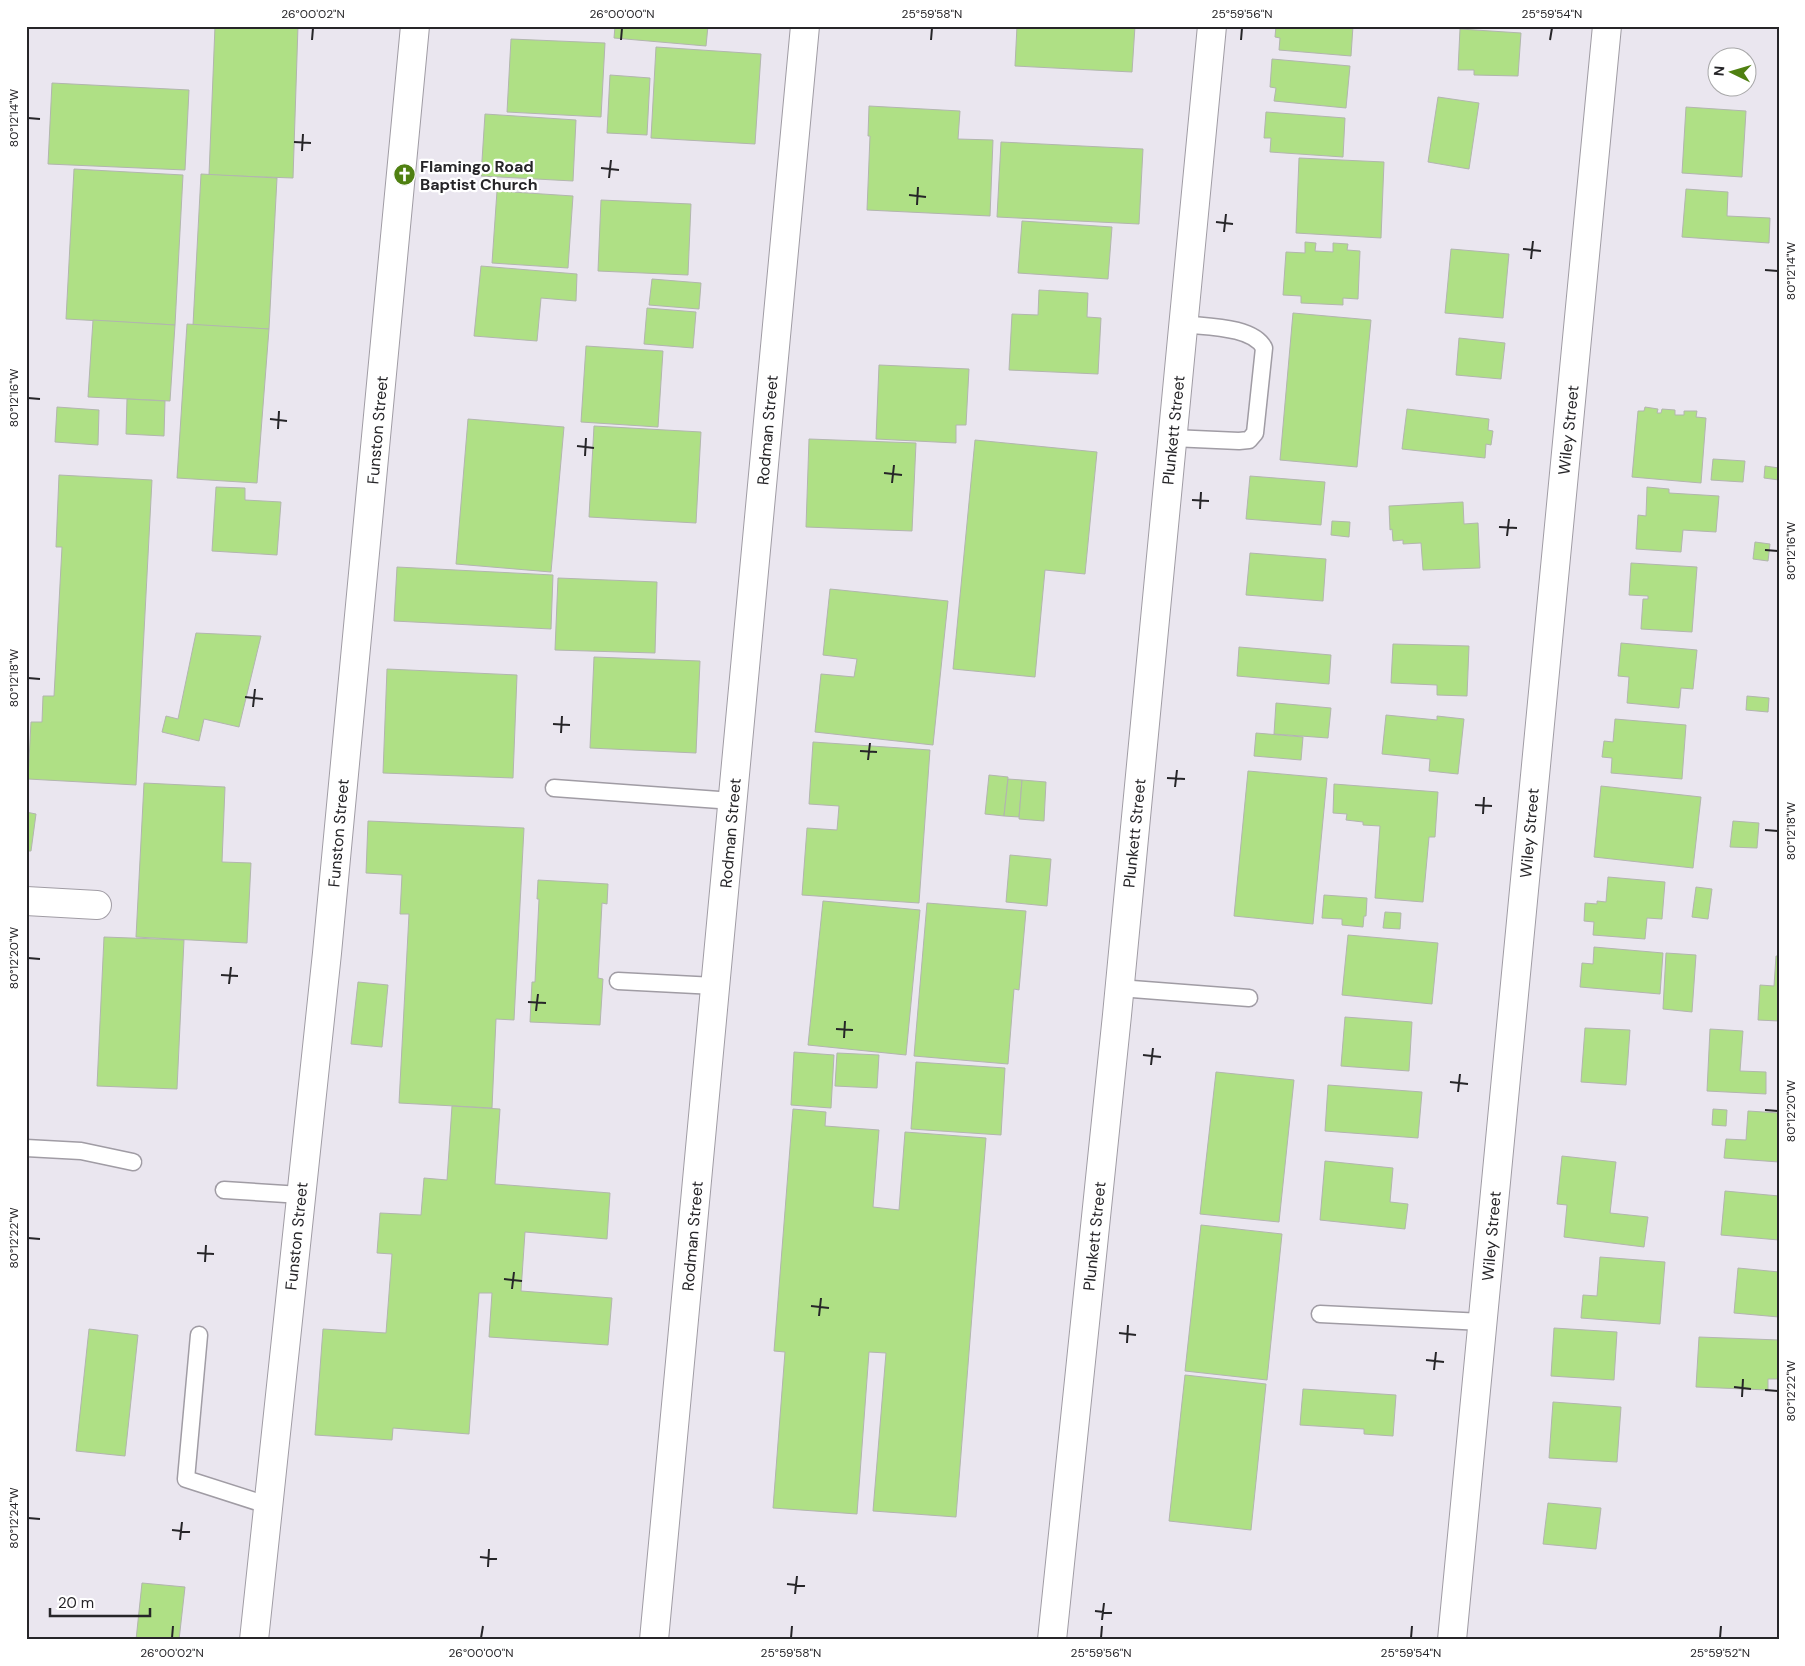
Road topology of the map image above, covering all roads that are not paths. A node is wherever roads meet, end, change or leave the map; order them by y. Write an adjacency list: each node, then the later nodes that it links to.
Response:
1 (415, 26): 18 (street, Funston Street)
2 (805, 26): 8 (street, Rodman Street)
3 (1212, 26): 5 (street, Plunkett Street)
4 (1607, 26): 20 (street, Wiley Street)
5 (1184, 324): 6 (street, Plunkett Street); 6 (lane)
6 (1172, 438): 13 (street, Plunkett Street)
7 (554, 788): 8 (lane)
8 (733, 801): 12 (street, Rodman Street)
9 (26, 901): 10 (street)
10 (97, 905)
11 (618, 981): 12 (lane)
12 (715, 986): 24 (street, Rodman Street)
13 (1119, 988): 14 (lane); 25 (street, Plunkett Street)
14 (1250, 998)
15 (26, 1148): 16 (lane)
16 (134, 1162)
17 (224, 1190): 18 (lane)
18 (301, 1195): 22 (street, Funston Street)
19 (1320, 1314): 20 (lane)
20 (1483, 1322): 26 (street, Wiley Street)
21 (199, 1335): 22 (lane)
22 (267, 1505): 23 (street, Funston Street)
23 (254, 1640)
24 (654, 1640)
25 (1052, 1640)
26 (1452, 1640)

